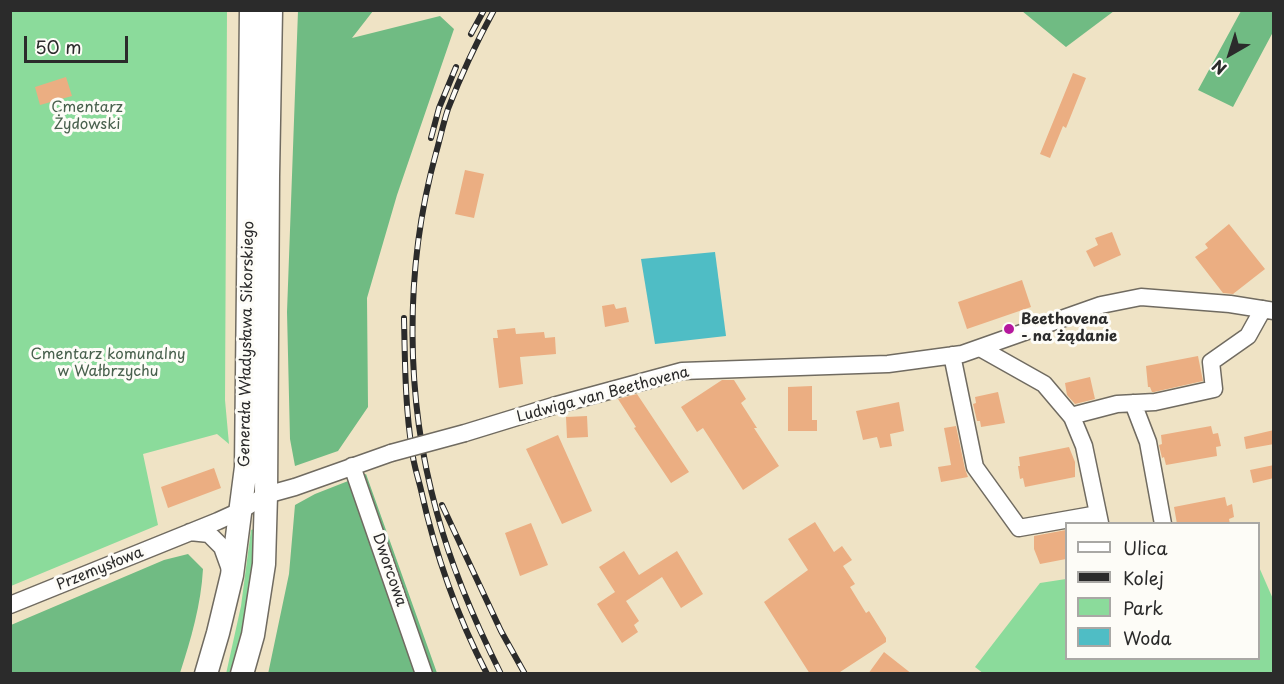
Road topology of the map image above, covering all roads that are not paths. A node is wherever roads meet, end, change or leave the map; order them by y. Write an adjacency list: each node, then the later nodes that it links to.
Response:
1 (251, 10): 10 (main road, Generała Władysława Sikorskiego)
2 (272, 10): 9 (main road, Generała Władysława Sikorskiego)
3 (1268, 310): 4 (street, Ludwiga van Beethovena); 6 (street, Ludwiga van Beethovena)
4 (980, 348): 5 (street, Ludwiga van Beethovena); 7 (street)
5 (952, 355): 8 (street, Ludwiga van Beethovena, bridge); 14 (street)
6 (1132, 403): 7 (street, Ludwiga van Beethovena); 13 (street)
7 (1071, 416): 11 (street)
8 (352, 466): 9 (street, Ludwiga van Beethovena); 20 (street, Dworcowa)
9 (266, 495): 10 (street, Ludwiga van Beethovena); 19 (main road, Generała Władysława Sikorskiego)
10 (240, 511): 15 (street, Przemysłowa); 16 (main road, Generała Władysława Sikorskiego)
11 (1100, 519): 12 (street)
12 (1073, 522)
13 (1163, 522)
14 (1065, 523)
15 (189, 532): 16 (street); 17 (street, Przemysłowa)
16 (232, 574): 18 (main road, Generała Władysława Sikorskiego)
17 (10, 605)
18 (206, 674)
19 (242, 674)
20 (424, 674)

